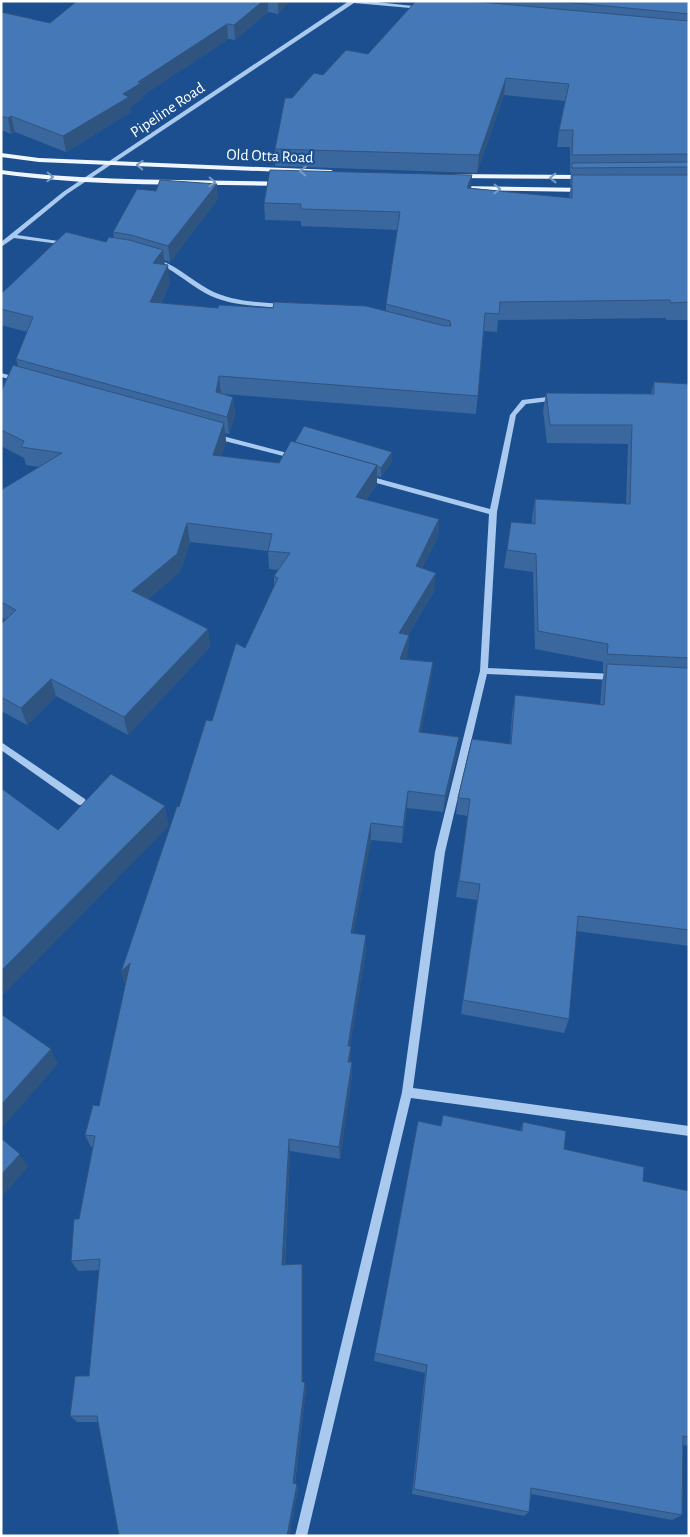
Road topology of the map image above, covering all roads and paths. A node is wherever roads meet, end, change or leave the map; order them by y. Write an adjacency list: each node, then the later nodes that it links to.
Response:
1 (352, 1): 2 (street); 4 (street, Pipeline Road)
2 (432, 9)
3 (1, 155): 4 (main road, Old Otta Road)
4 (111, 164): 6 (main road, Old Otta Road, one-way to 4); 9 (street, Pipeline Road)
5 (1, 172): 9 (main road, Old Otta Road, one-way to 9)
6 (345, 172)
7 (442, 176): 8 (main road, one-way to 7)
8 (594, 177)
9 (88, 179): 10 (main road, Old Otta Road, one-way to 10); 13 (street, Pipeline Road)
10 (294, 184)
11 (450, 188): 12 (main road, one-way to 12)
12 (596, 190)
13 (14, 236): 14 (street); 15 (street, Pipeline Road)
14 (69, 244)
15 (1, 245)
16 (149, 259): 17 (street)
17 (291, 307)
18 (1, 375): 19 (street)
19 (29, 383)
20 (560, 398): 24 (street)
21 (210, 434): 22 (street)
22 (304, 460)
23 (361, 476): 24 (street)
24 (493, 512): 25 (street)
25 (484, 671): 26 (street); 29 (street)
26 (620, 678)
27 (1, 745): 28 (street)
28 (82, 802)
29 (406, 1092): 30 (street); 31 (street)
30 (689, 1131)
31 (301, 1536)

